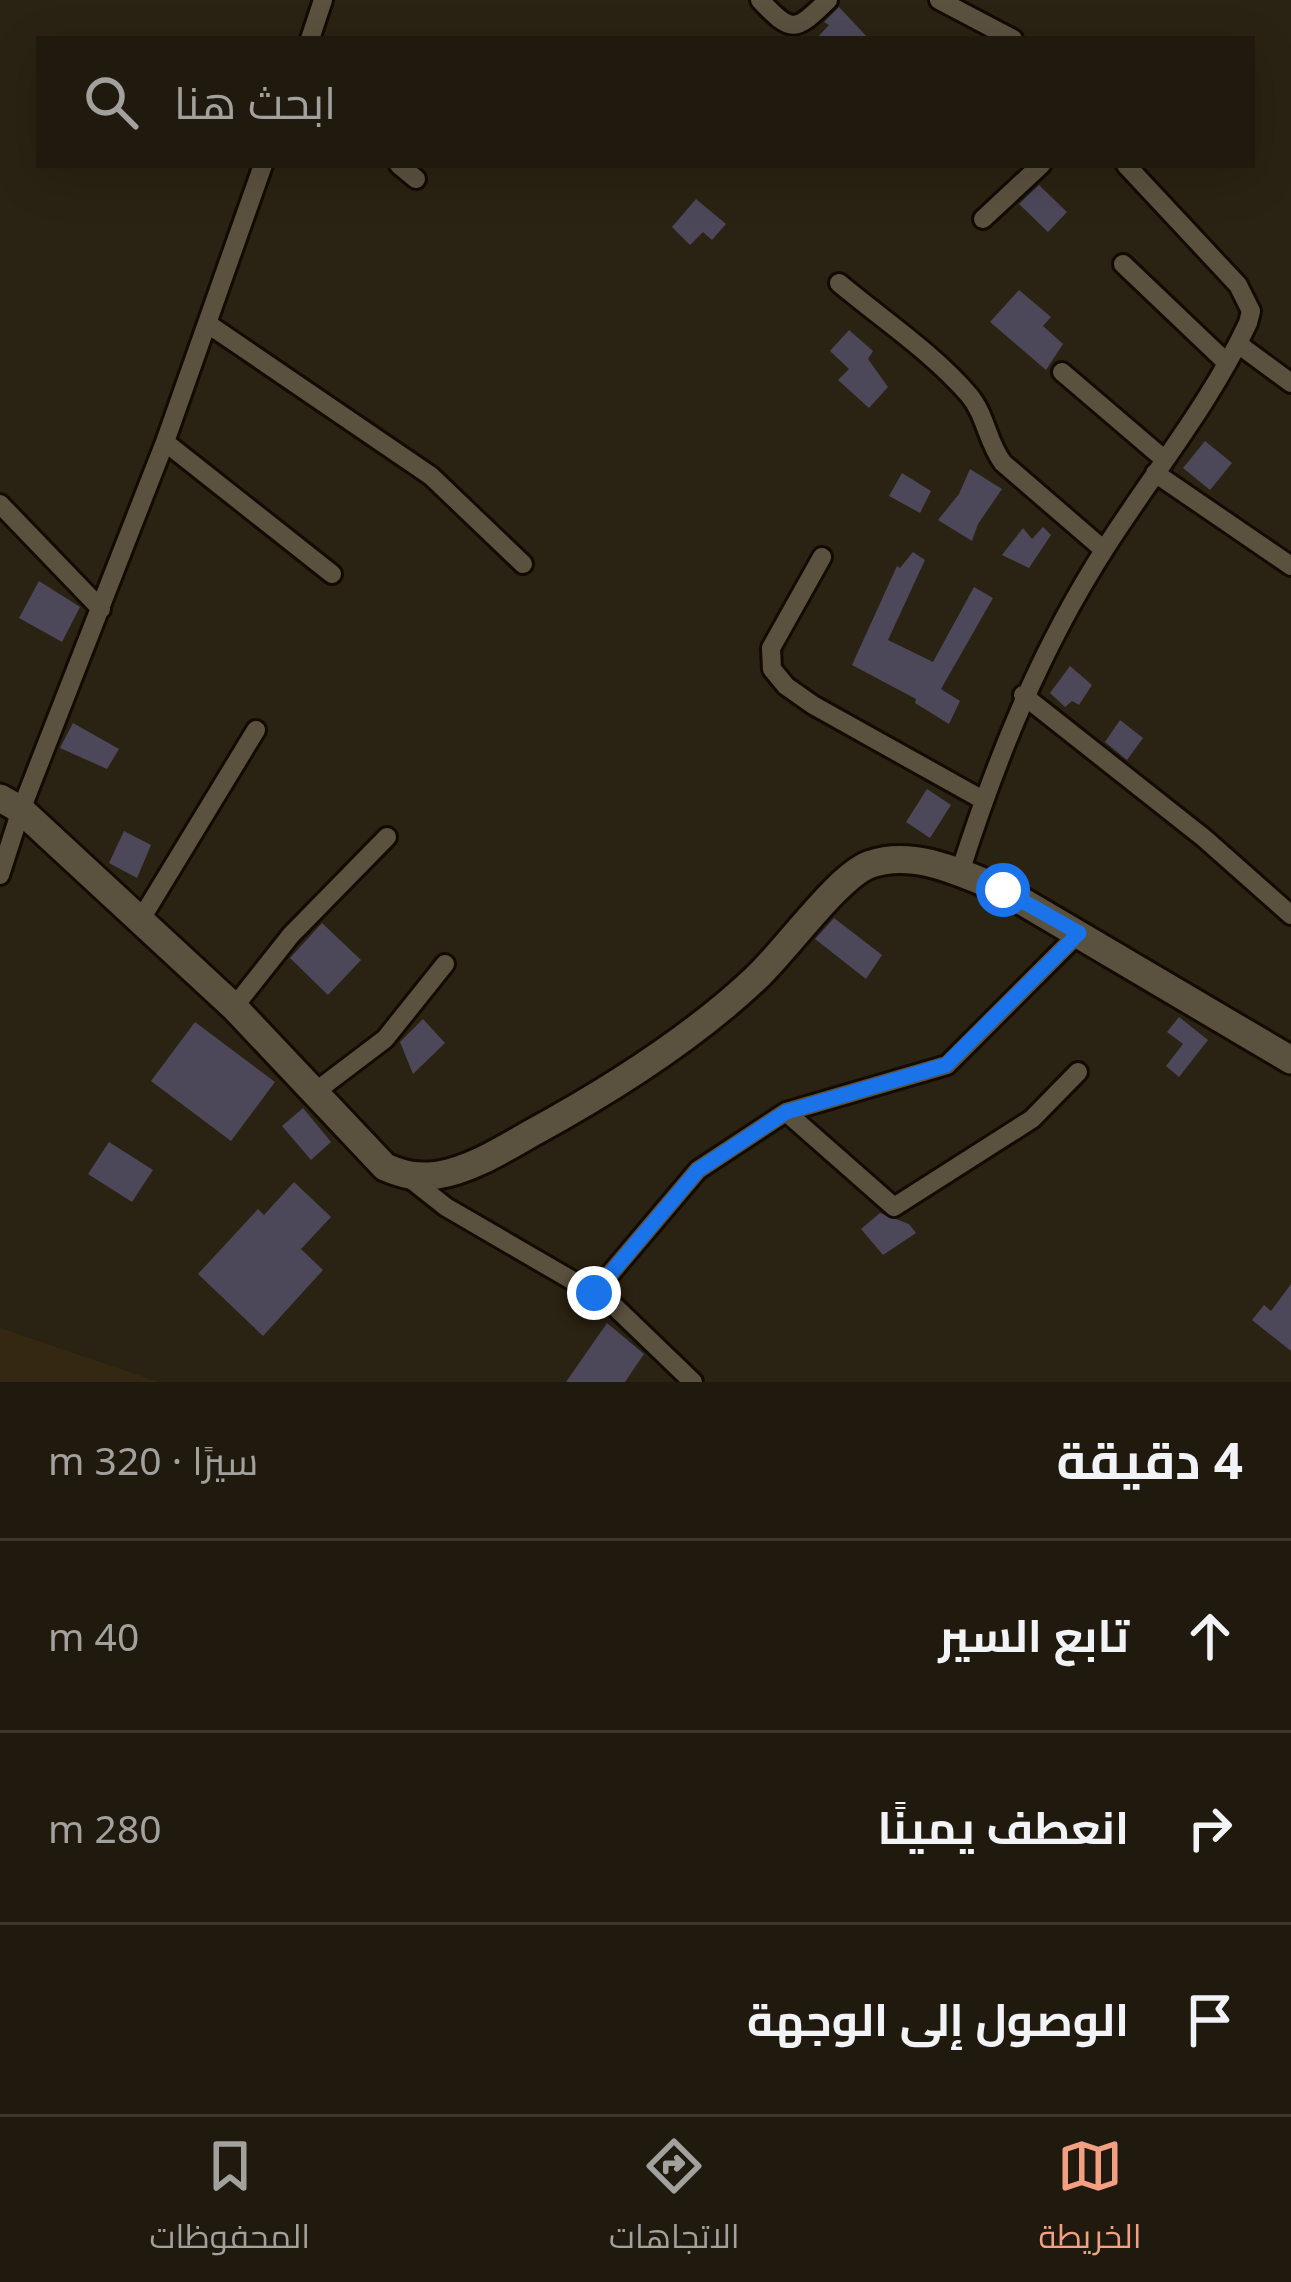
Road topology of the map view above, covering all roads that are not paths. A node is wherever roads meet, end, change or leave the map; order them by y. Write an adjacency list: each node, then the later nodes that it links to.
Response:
1 (322, 0): 6 (street)
2 (760, 0): 5 (street)
3 (828, 0): 5 (street)
4 (939, 0): 7 (street)
5 (798, 33)
6 (311, 36)
7 (1006, 36)
8 (262, 168): 16 (street)
9 (403, 168): 12 (street)
10 (1038, 168): 13 (street)
11 (1129, 168): 17 (street)
12 (416, 179)
13 (983, 219)
14 (1124, 264): 18 (street)
15 (839, 283): 24 (street)
16 (208, 324): 21 (street); 26 (street)
17 (1238, 344): 18 (street); 20 (street)
18 (1227, 363): 22 (street)
19 (1062, 371): 22 (street)
20 (1291, 382)
21 (165, 442): 28 (street); 29 (street)
22 (1160, 467): 24 (street); 27 (street)
23 (0, 504): 29 (street)
24 (1104, 550): 30 (street)
25 (822, 557): 32 (street)
26 (524, 564)
27 (1291, 566)
28 (332, 574)
29 (101, 609): 33 (street)
30 (1023, 695): 32 (street); 37 (street)
31 (256, 730): 38 (street)
32 (982, 800): 35 (street)
33 (10, 804): 36 (street); 38 (street)
34 (387, 836): 41 (street)
35 (959, 872): 39 (street); 46 (street)
36 (0, 875)
37 (1291, 915)
38 (141, 919): 41 (street)
39 (1079, 933): 42 (street); 45 (street)
40 (445, 964): 44 (street)
41 (234, 1007): 44 (street)
42 (1291, 1060)
43 (1078, 1072): 45 (street)
44 (315, 1092): 46 (street)
45 (786, 1112): 47 (street)
46 (408, 1177): 47 (street)
47 (594, 1293): 48 (street)
48 (693, 1382)

